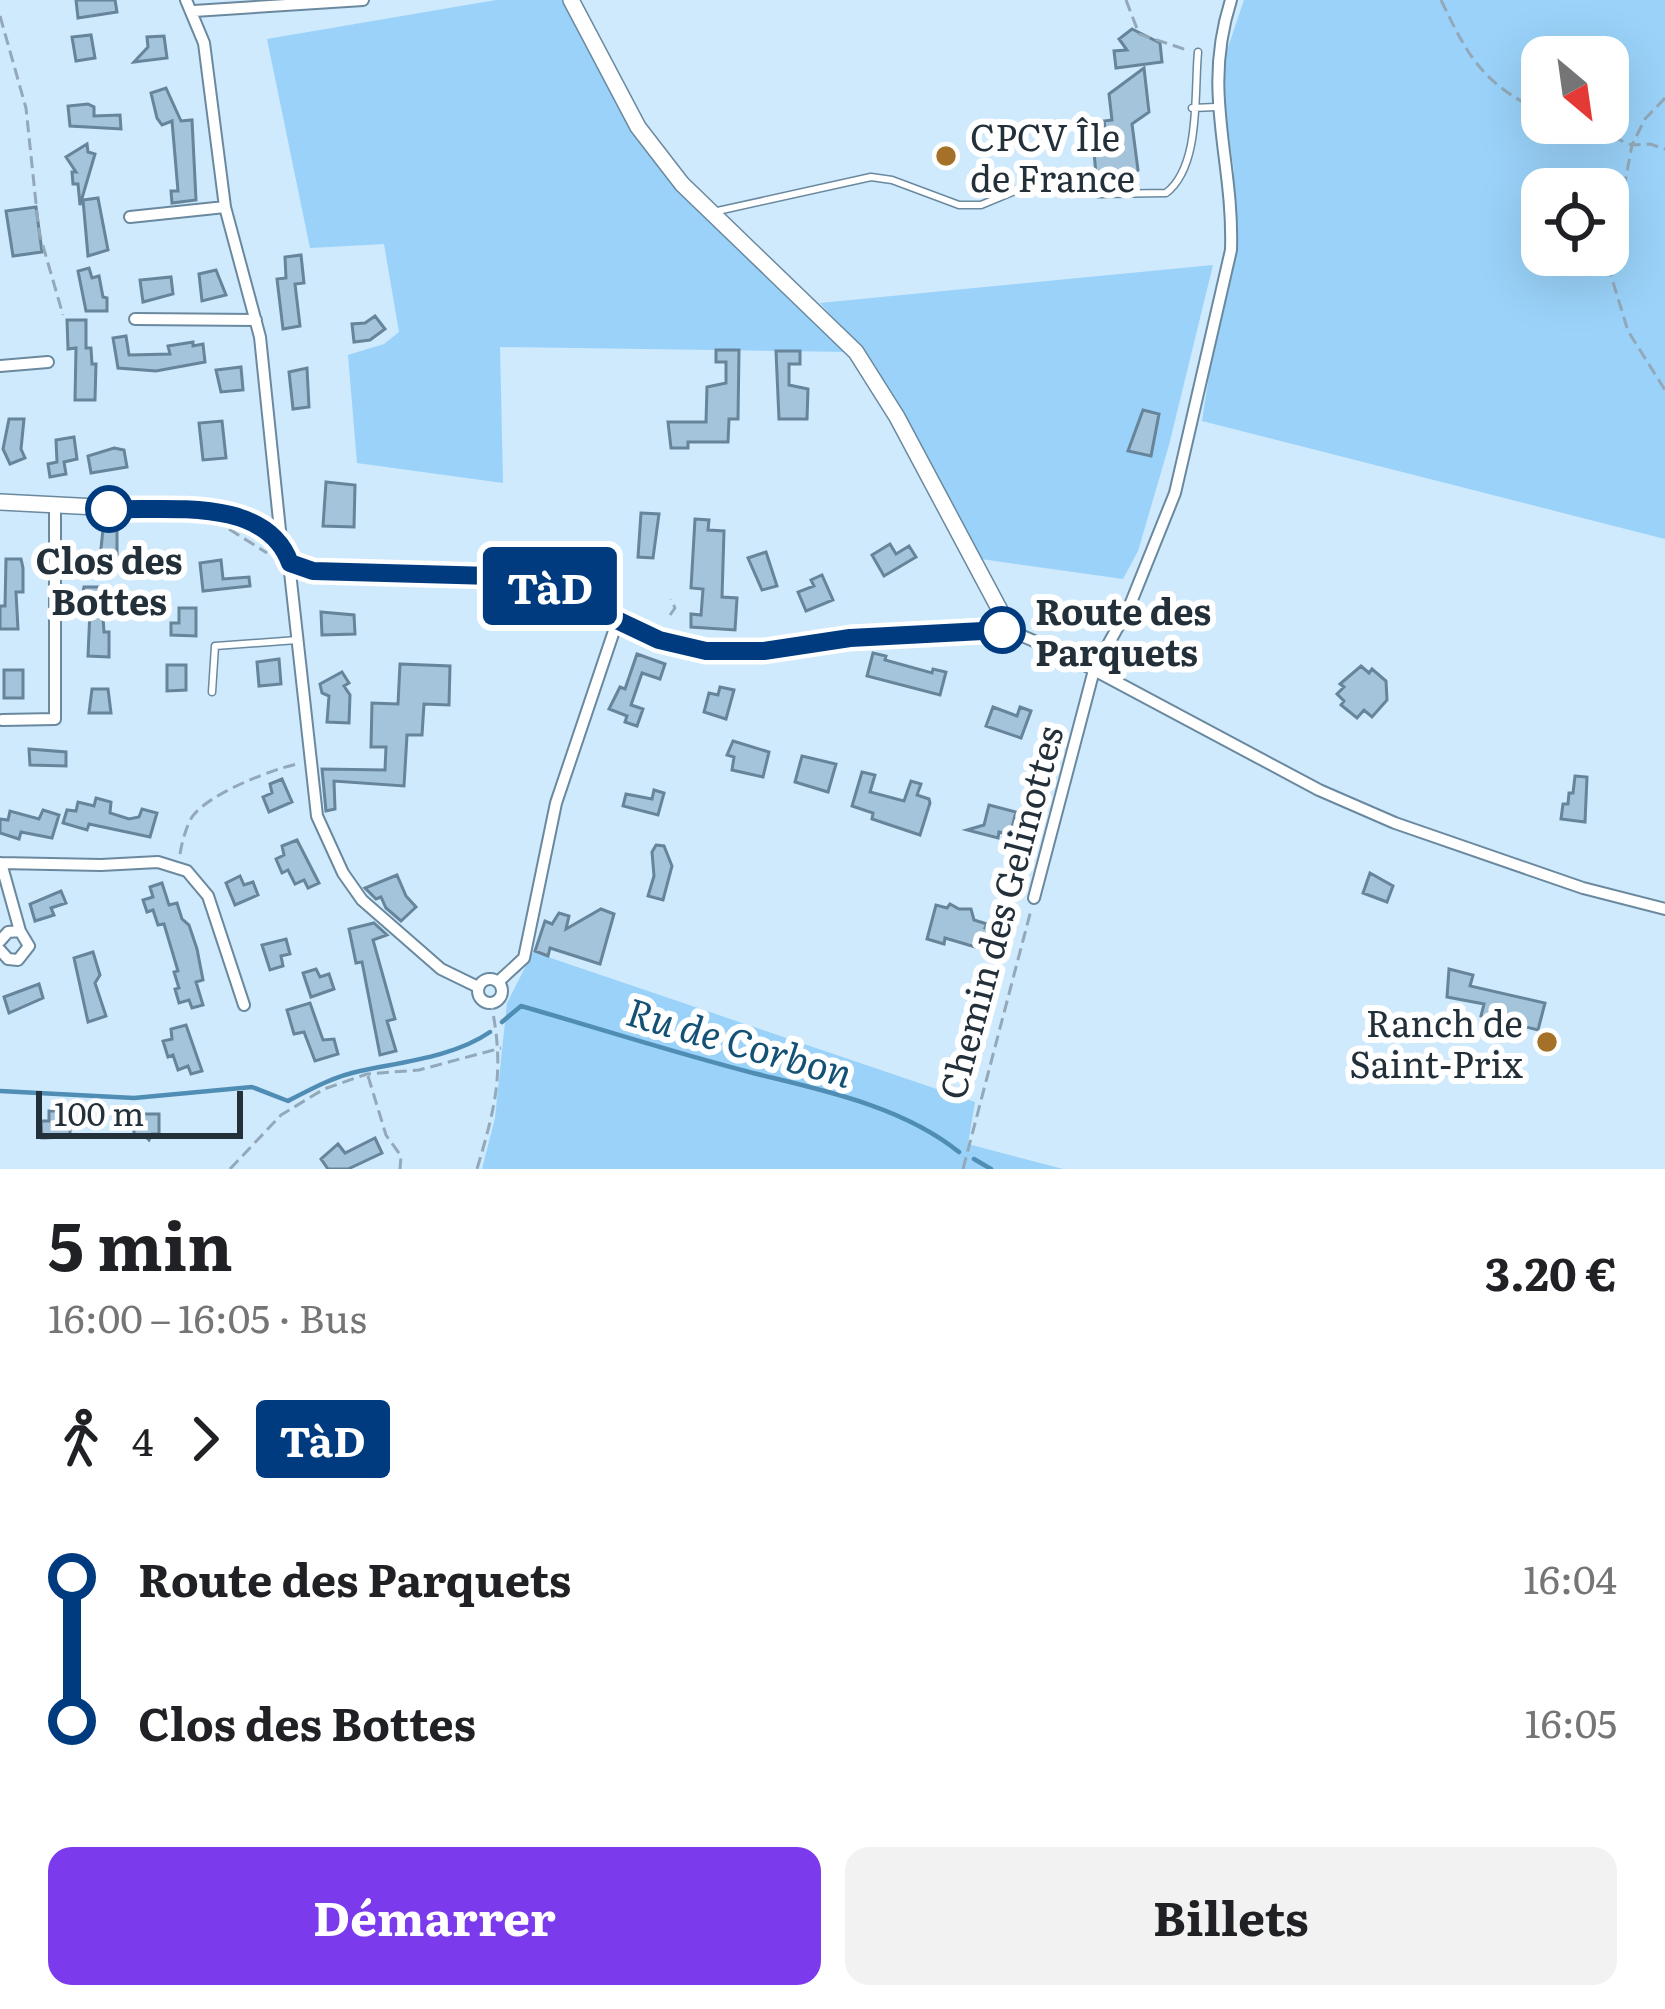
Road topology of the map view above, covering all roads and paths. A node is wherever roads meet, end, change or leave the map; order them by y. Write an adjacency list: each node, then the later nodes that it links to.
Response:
1 (363, 0): 6 (street)
2 (571, 0): 17 (main road)
3 (1126, 0): 8 (path)
4 (1231, 0): 11 (street, Chemin des Gelinottes)
5 (1441, 0): 10 (path)
6 (190, 6): 16 (street)
7 (0, 16): 19 (path)
8 (1198, 52): 12 (lane)
9 (1665, 98): 14 (path)
10 (1521, 100)
11 (1216, 107): 12 (lane); 35 (street, Chemin des Gelinottes)
12 (1192, 108): 17 (lane)
13 (1629, 144): 14 (path)
14 (1632, 145): 15 (path); 24 (path)
15 (1665, 149)
16 (225, 207): 18 (street); 21 (street)
17 (710, 212): 33 (main road)
18 (130, 217)
19 (63, 315)
20 (135, 320): 21 (street)
21 (256, 320): 28 (street)
22 (48, 362): 23 (street)
23 (0, 366)
24 (1665, 390)
25 (0, 502): 26 (main road)
26 (55, 506): 27 (main road); 37 (street)
27 (202, 513): 28 (main road); 29 (path)
28 (281, 540): 29 (main road)
29 (290, 563): 32 (main road); 34 (street)
30 (671, 599): 31 (path)
31 (670, 614)
32 (617, 622): 33 (main road); 45 (street)
33 (1011, 631): 35 (street)
34 (297, 640): 36 (lane); 38 (street)
35 (1094, 670): 41 (street, Chemin des Gelinottes); 42 (street)
36 (212, 692)
37 (2, 720)
38 (310, 760): 40 (path); 46 (street)
39 (1, 862): 40 (street); 43 (street)
40 (177, 867): 48 (street)
41 (1034, 898): 54 (path, Chemin des Gelinottes)
42 (1665, 909)
43 (20, 932): 44 (street); 44 (street)
44 (0, 946)
45 (498, 982): 46 (street); 47 (street)
46 (478, 987): 47 (street)
47 (491, 1004): 49 (path)
48 (244, 1005)
49 (501, 1048): 50 (path); 53 (path)
50 (367, 1074): 51 (path); 52 (path)
51 (230, 1169)
52 (400, 1169)
53 (477, 1169)
54 (962, 1169)

